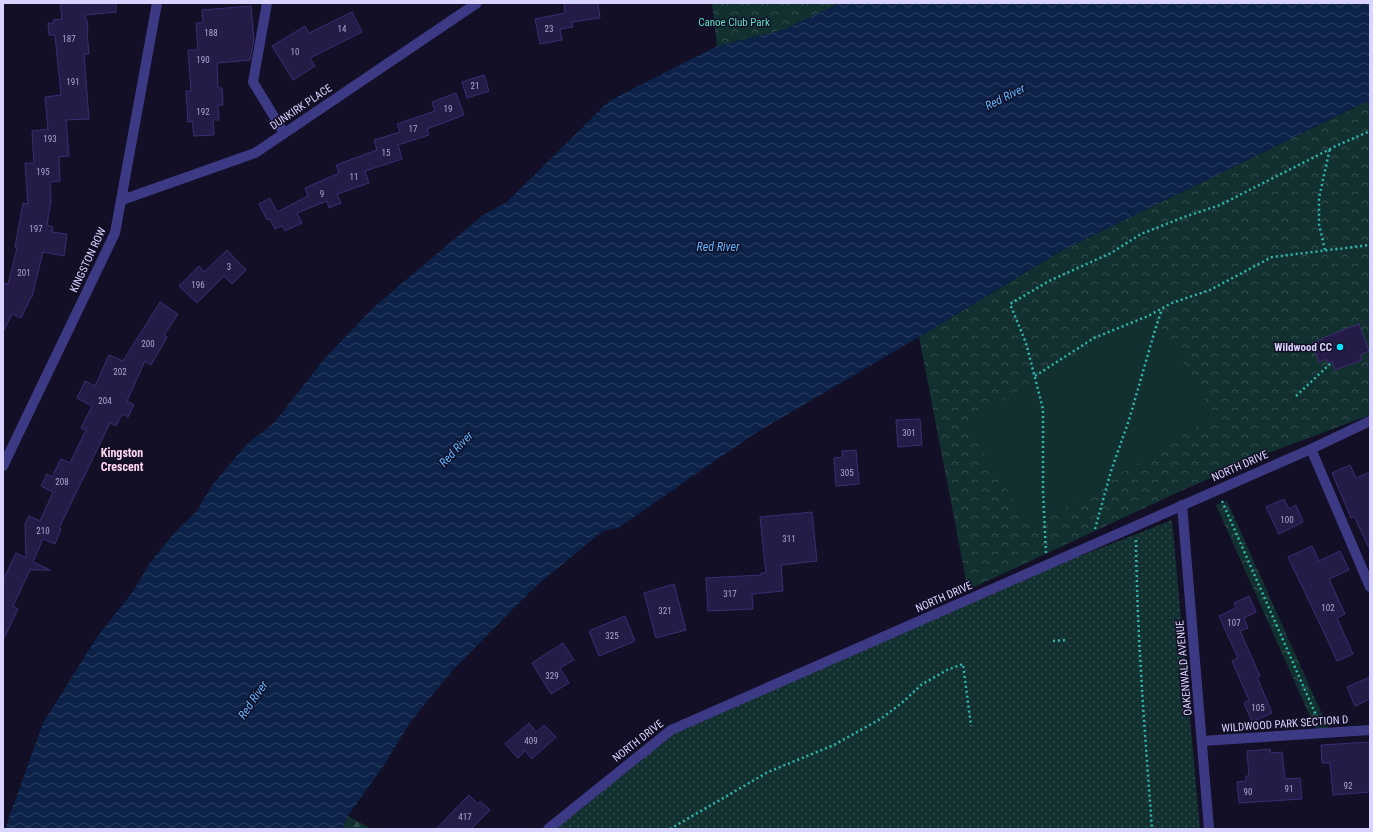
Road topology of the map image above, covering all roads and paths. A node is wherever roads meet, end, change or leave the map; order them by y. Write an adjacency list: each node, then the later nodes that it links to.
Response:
1 (157, 3): 7 (street, KINGSTON ROW)
2 (267, 3): 5 (street)
3 (476, 3): 5 (street, DUNKIRK PLACE)
4 (1370, 131): 6 (path)
5 (284, 133): 7 (street, DUNKIRK PLACE)
6 (1330, 148): 9 (path); 12 (path)
7 (122, 200): 16 (street, KINGSTON ROW)
8 (1370, 245): 9 (path)
9 (1325, 250): 10 (path)
10 (1163, 308): 12 (path); 20 (path)
11 (1330, 364): 13 (path)
12 (1035, 376): 21 (path)
13 (1296, 396)
14 (1370, 421): 15 (street, NORTH DRIVE)
15 (1311, 449): 17 (street, NORTH DRIVE); 22 (street)
16 (3, 466)
17 (1217, 490): 18 (street, NORTH DRIVE); 27 (path)
18 (1182, 505): 19 (street, NORTH DRIVE); 28 (street, OAKENWALD AVENUE)
19 (1136, 526): 20 (street, NORTH DRIVE); 31 (path)
20 (1090, 546): 21 (street, NORTH DRIVE)
21 (1046, 565): 29 (street, NORTH DRIVE)
22 (1370, 587)
23 (1066, 640): 24 (path)
24 (1053, 641)
25 (972, 726): 30 (path)
26 (1370, 730): 27 (street, WILDWOOD PARK SECTION D)
27 (1324, 733): 28 (street, WILDWOOD PARK SECTION D)
28 (1202, 741): 32 (street, OAKENWALD AVENUE)
29 (548, 829)
30 (670, 829)
31 (1152, 829)
32 (1209, 829)

